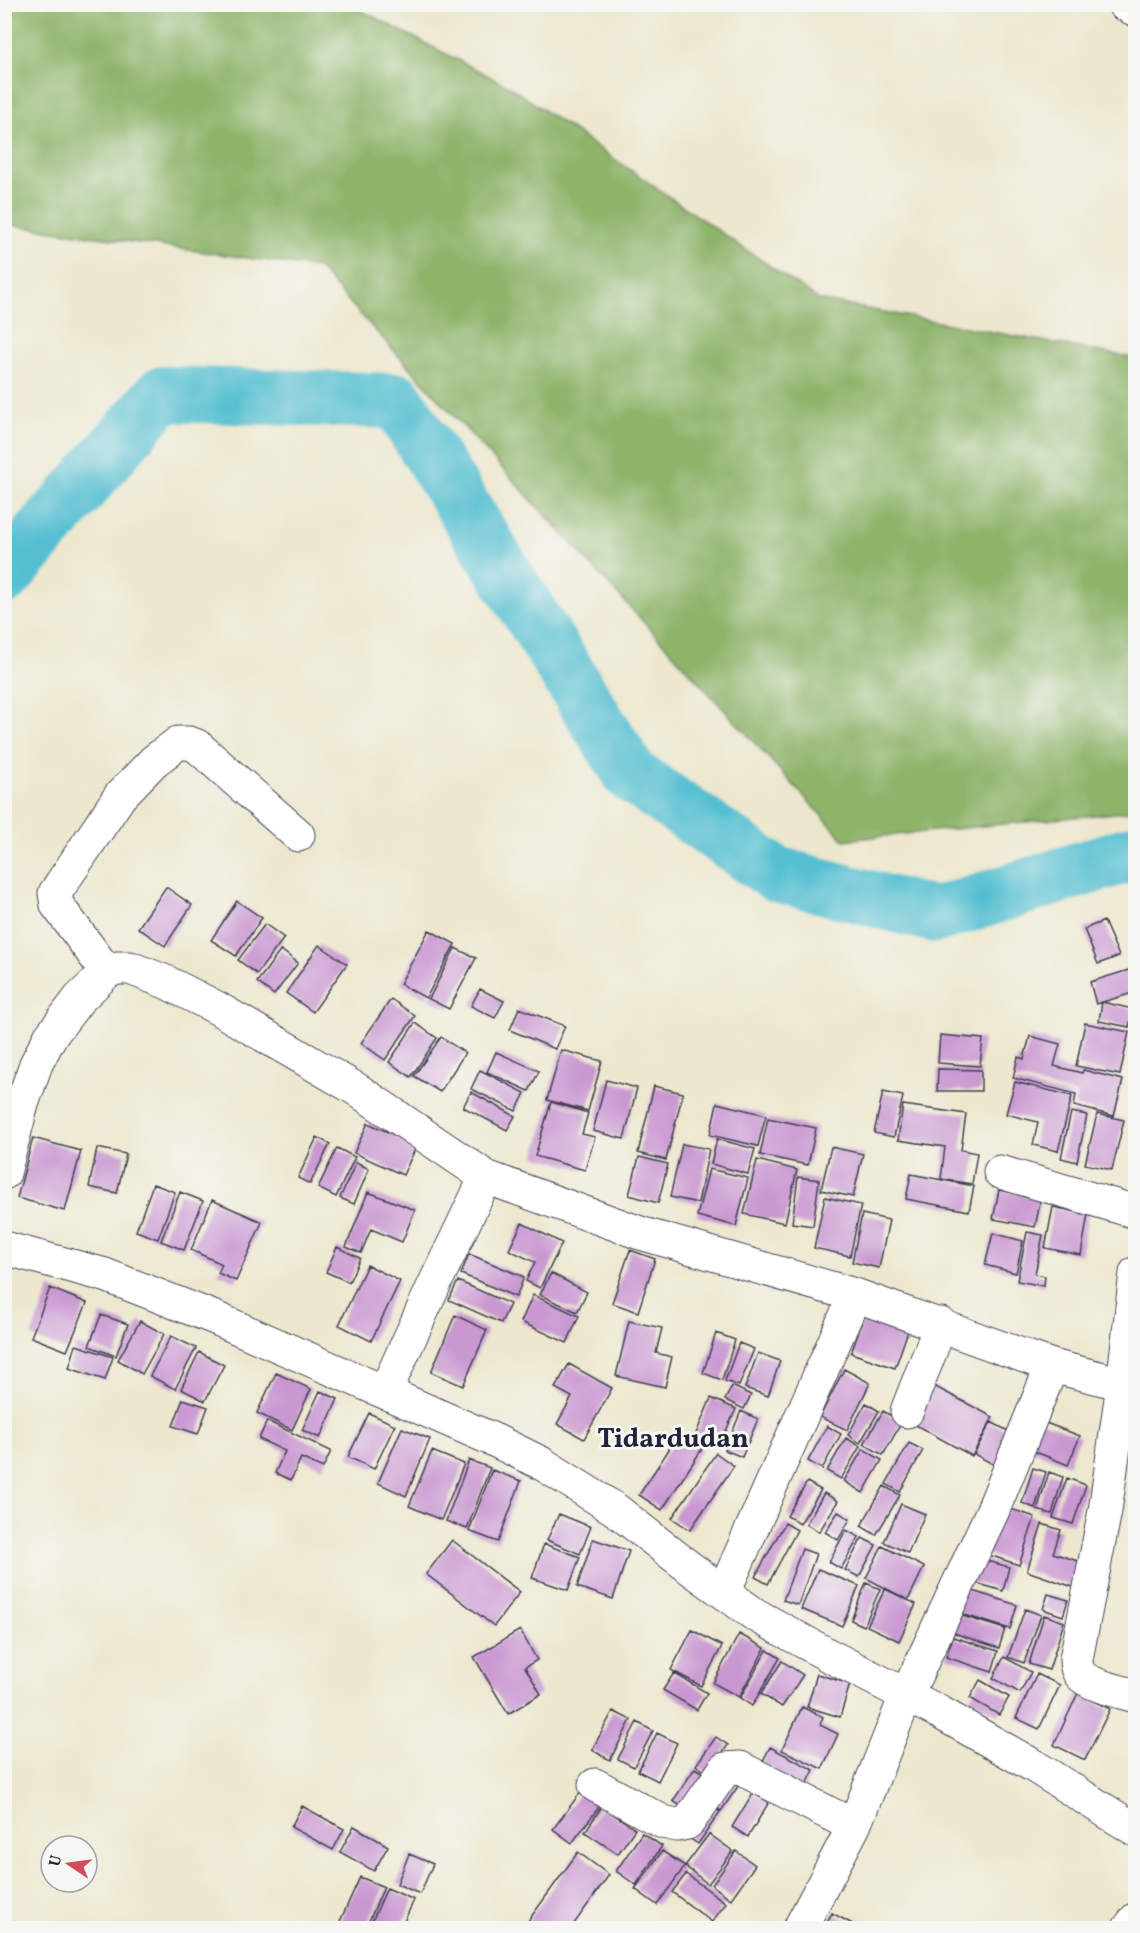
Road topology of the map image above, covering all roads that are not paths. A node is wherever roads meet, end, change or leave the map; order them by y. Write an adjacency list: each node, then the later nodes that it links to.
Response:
1 (1124, 4): 2 (street)
2 (1136, 10)
3 (298, 835): 4 (street)
4 (107, 972): 6 (street); 7 (street)
5 (1000, 1172): 8 (street)
6 (4, 1173)
7 (486, 1177): 11 (street); 15 (street)
8 (1136, 1212)
9 (4, 1248): 15 (street)
10 (1136, 1273): 14 (street)
11 (855, 1295): 12 (street); 17 (street)
12 (941, 1324): 13 (street); 16 (street)
13 (1052, 1366): 14 (street); 18 (street)
14 (1123, 1384): 19 (street)
15 (385, 1392): 17 (street)
16 (907, 1411)
17 (724, 1592): 18 (street)
18 (906, 1696): 21 (street); 22 (street)
19 (1136, 1696)
20 (595, 1785): 21 (street)
21 (854, 1826): 24 (street)
22 (1136, 1830)
23 (1136, 1919): 25 (street)
24 (800, 1929)
25 (1129, 1929)

